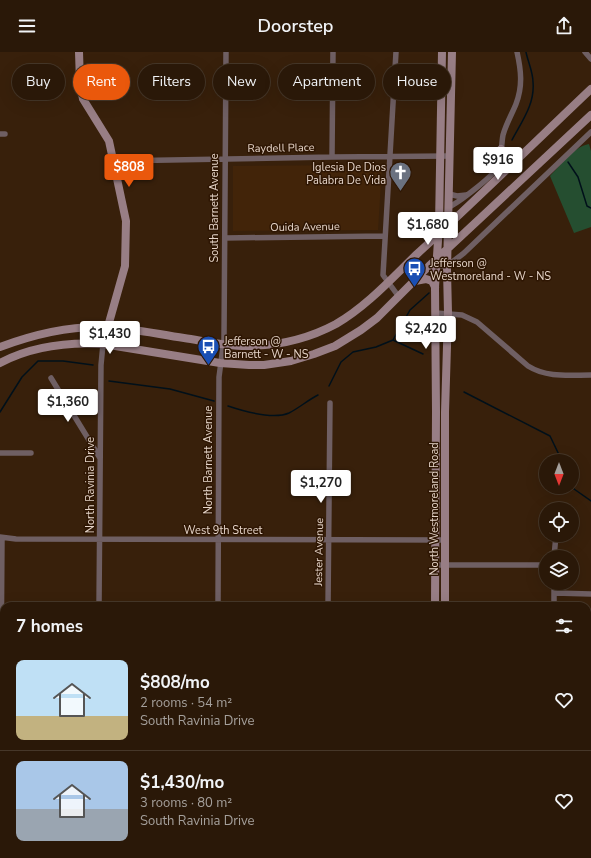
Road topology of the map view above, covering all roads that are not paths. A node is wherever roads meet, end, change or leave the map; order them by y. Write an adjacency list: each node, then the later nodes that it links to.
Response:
1 (80, 52): 19 (main road)
2 (226, 52): 18 (street, South Barnett Avenue)
3 (333, 52): 17 (street)
4 (396, 52): 14 (street)
5 (442, 52): 15 (main road)
6 (452, 52): 16 (main road)
7 (517, 52): 13 (street)
8 (584, 52): 9 (street)
9 (591, 59)
10 (591, 89): 20 (main road)
11 (591, 115): 28 (main road)
12 (590, 135): 30 (street)
13 (501, 149): 20 (main road); 22 (street)
14 (389, 156): 15 (street, Raydell Place); 17 (street, Raydell Place); 26 (street)
15 (440, 156): 16 (street, Raydell Place); 25 (main road)
16 (450, 156): 21 (main road)
17 (332, 157): 18 (street, Raydell Place)
18 (225, 159): 19 (street, Raydell Place); 27 (street, South Barnett Avenue)
19 (113, 161): 37 (main road)
20 (515, 161): 24 (main road)
21 (449, 194): 22 (street); 23 (main road)
22 (466, 194): 23 (street)
23 (449, 207): 24 (main road)
24 (448, 226): 25 (main road); 28 (main road)
25 (439, 234): 29 (main road); 32 (main road)
26 (385, 236): 27 (street, Ouida Avenue); 32 (street)
27 (225, 238): 39 (street, South Barnett Avenue)
28 (447, 250): 29 (main road); 30 (main road)
29 (437, 262): 30 (street); 31 (main road); 33 (main road)
30 (447, 266): 36 (main road)
31 (414, 281): 33 (main road); 34 (main road)
32 (387, 282): 34 (street); 39 (main road)
33 (435, 287): 35 (main road)
34 (399, 297): 42 (main road)
35 (436, 313): 36 (street); 46 (main road)
36 (448, 313): 43 (street); 46 (main road)
37 (108, 328): 38 (main road); 39 (main road); 40 (main road)
38 (103, 344): 41 (main road); 42 (main road); 49 (street, North Ravinia Drive)
39 (223, 344): 42 (street, South Barnett Avenue)
40 (0, 347)
41 (0, 363)
42 (220, 363): 52 (street, North Barnett Avenue)
43 (591, 375)
44 (51, 378): 49 (street)
45 (330, 403): 53 (street, Jester Avenue)
46 (441, 412): 54 (main road, North Westmoreland Road); 55 (main road, North Westmoreland Road)
47 (0, 452): 48 (street)
48 (31, 453)
49 (101, 459): 51 (street, North Ravinia Drive)
50 (1, 538): 51 (street, West 9th Street); 61 (street)
51 (100, 539): 52 (street, West 9th Street); 62 (street, North Ravinia Drive)
52 (218, 540): 53 (street, West 9th Street); 63 (street, North Barnett Avenue)
53 (329, 540): 54 (street, West 9th Street); 64 (street, Jester Avenue)
54 (436, 540): 55 (street, West 9th Street); 56 (main road, North Westmoreland Road)
55 (445, 540): 58 (main road, North Westmoreland Road)
56 (435, 565): 58 (street); 65 (main road, North Westmoreland Road)
57 (539, 565): 58 (street)
58 (445, 566): 66 (main road, North Westmoreland Road)
59 (554, 593): 60 (street); 67 (street)
60 (591, 594)
61 (1, 602)
62 (100, 602)
63 (218, 602)
64 (328, 602)
65 (435, 602)
66 (445, 602)
67 (554, 602)

